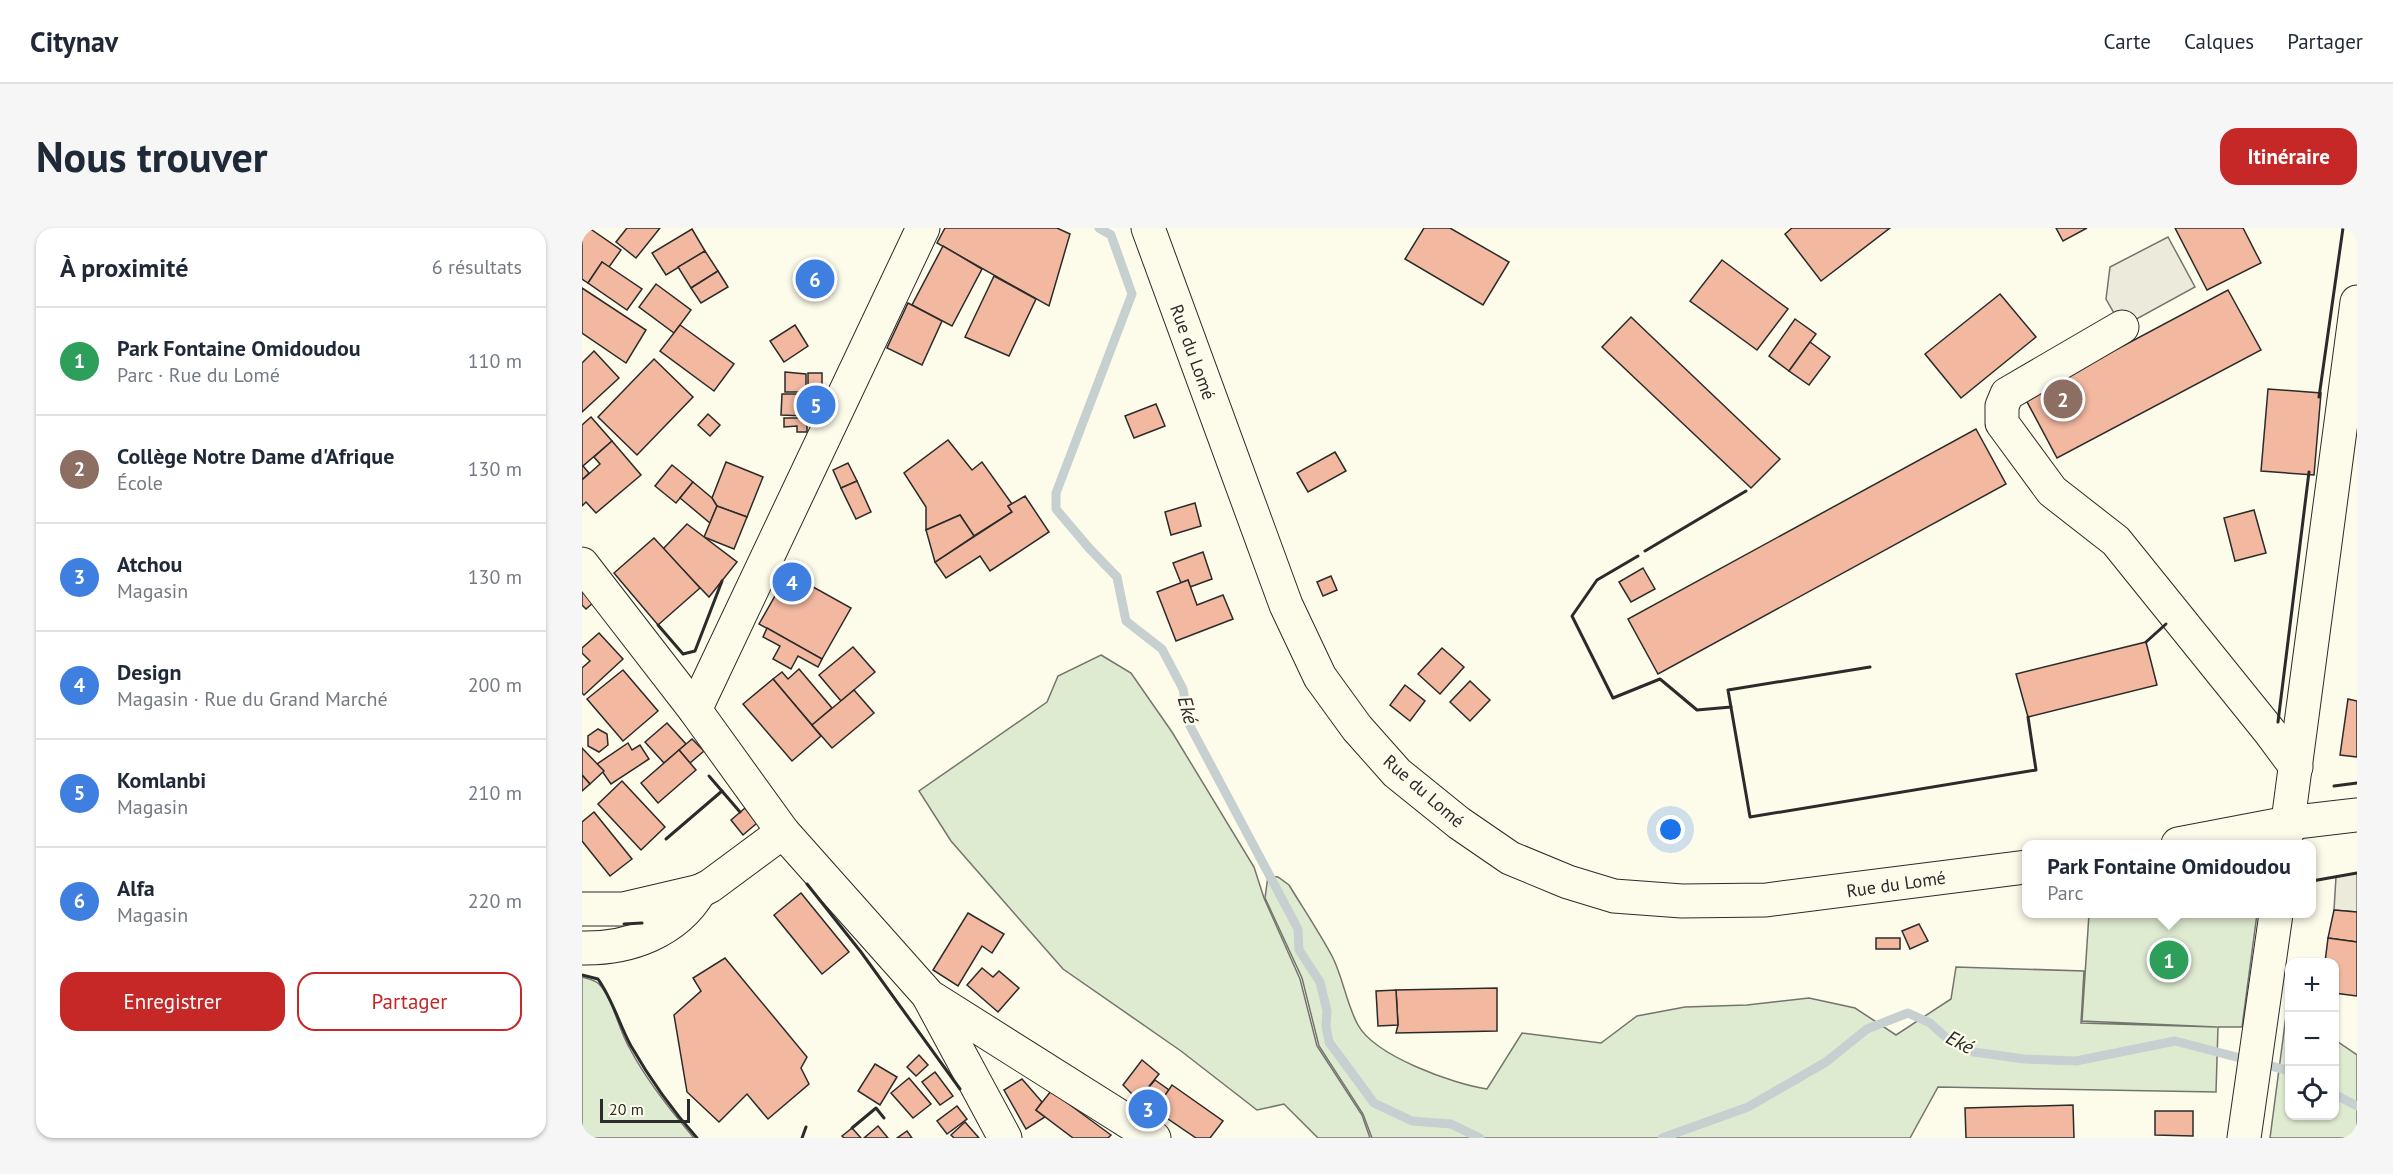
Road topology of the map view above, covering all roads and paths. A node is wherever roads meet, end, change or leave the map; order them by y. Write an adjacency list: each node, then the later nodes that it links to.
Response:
1 (923, 228): 6 (street)
2 (1148, 228): 12 (street, Rue du Lomé)
3 (2357, 302): 7 (street)
4 (2122, 327): 7 (street)
5 (582, 564): 6 (street)
6 (695, 710): 9 (street)
7 (2296, 767): 10 (street)
8 (2357, 815): 10 (street)
9 (783, 832): 13 (street); 17 (street)
10 (2287, 834): 11 (street)
11 (2222, 840)
12 (2022, 868)
13 (700, 891): 14 (street); 16 (street)
14 (582, 909)
15 (2275, 918): 20 (street)
16 (582, 948)
17 (928, 996): 18 (street); 19 (street)
18 (1005, 1138)
19 (1154, 1138)
20 (2244, 1138)

